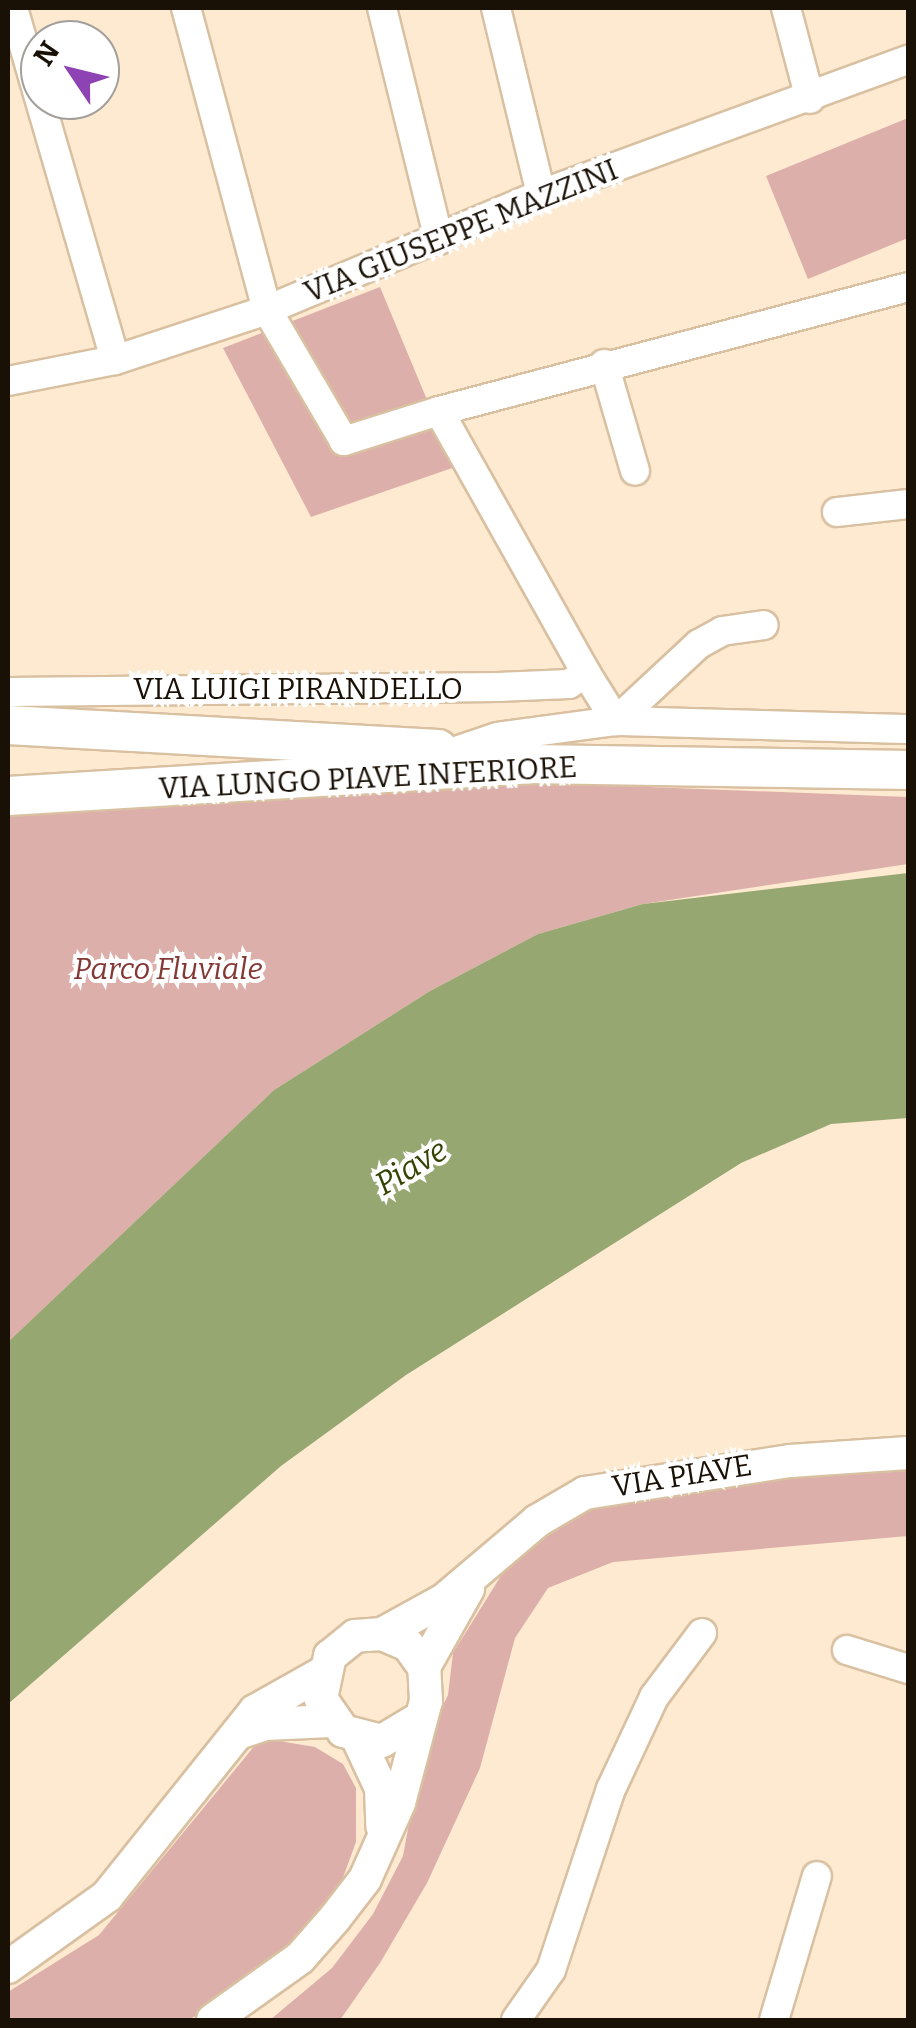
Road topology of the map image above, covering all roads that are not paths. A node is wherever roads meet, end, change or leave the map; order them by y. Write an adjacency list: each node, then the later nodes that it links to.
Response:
1 (13, 8): 12 (street)
2 (186, 8): 11 (street)
3 (382, 8): 9 (street)
4 (496, 8): 8 (street)
5 (786, 8): 7 (street)
6 (908, 60): 7 (street, VIA GIUSEPPE MAZZINI)
7 (810, 100): 8 (street, VIA GIUSEPPE MAZZINI)
8 (541, 194): 9 (street, VIA GIUSEPPE MAZZINI)
9 (439, 240): 11 (street, VIA GIUSEPPE MAZZINI)
10 (908, 287): 13 (street)
11 (267, 310): 12 (street, VIA GIUSEPPE MAZZINI); 15 (street)
12 (115, 360): 14 (street, VIA GIUSEPPE MAZZINI)
13 (604, 364): 15 (street); 16 (street)
14 (8, 381)
15 (439, 411): 20 (street)
16 (635, 471)
17 (908, 504): 18 (street)
18 (837, 512)
19 (764, 626): 22 (street)
20 (586, 673): 21 (street, VIA LUIGI PIRANDELLO); 22 (street)
21 (8, 692)
22 (616, 720): 24 (street, VIA LUIGI PIRANDELLO); 25 (street, VIA LUIGI PIRANDELLO)
23 (8, 725): 25 (main road)
24 (908, 730)
25 (453, 752): 26 (main road)
26 (534, 764): 27 (main road, VIA LUNGO PIAVE INFERIORE); 28 (main road, VIA LUNGO PIAVE INFERIORE)
27 (908, 770)
28 (8, 796)
29 (908, 1453): 30 (street, VIA PIAVE)
30 (482, 1569): 32 (street, VIA PIAVE); 34 (street, VIA PIAVE)
31 (702, 1633): 44 (street)
32 (382, 1634): 34 (street); 36 (street)
33 (847, 1650): 35 (street)
34 (424, 1667): 37 (street)
35 (908, 1669)
36 (322, 1674): 38 (street); 39 (street)
37 (417, 1720): 38 (street); 40 (street)
38 (344, 1730): 39 (street); 40 (street)
39 (234, 1734): 42 (street)
40 (380, 1846): 43 (street)
41 (817, 1876): 45 (street)
42 (8, 1967)
43 (213, 2020)
44 (516, 2020)
45 (774, 2020)

